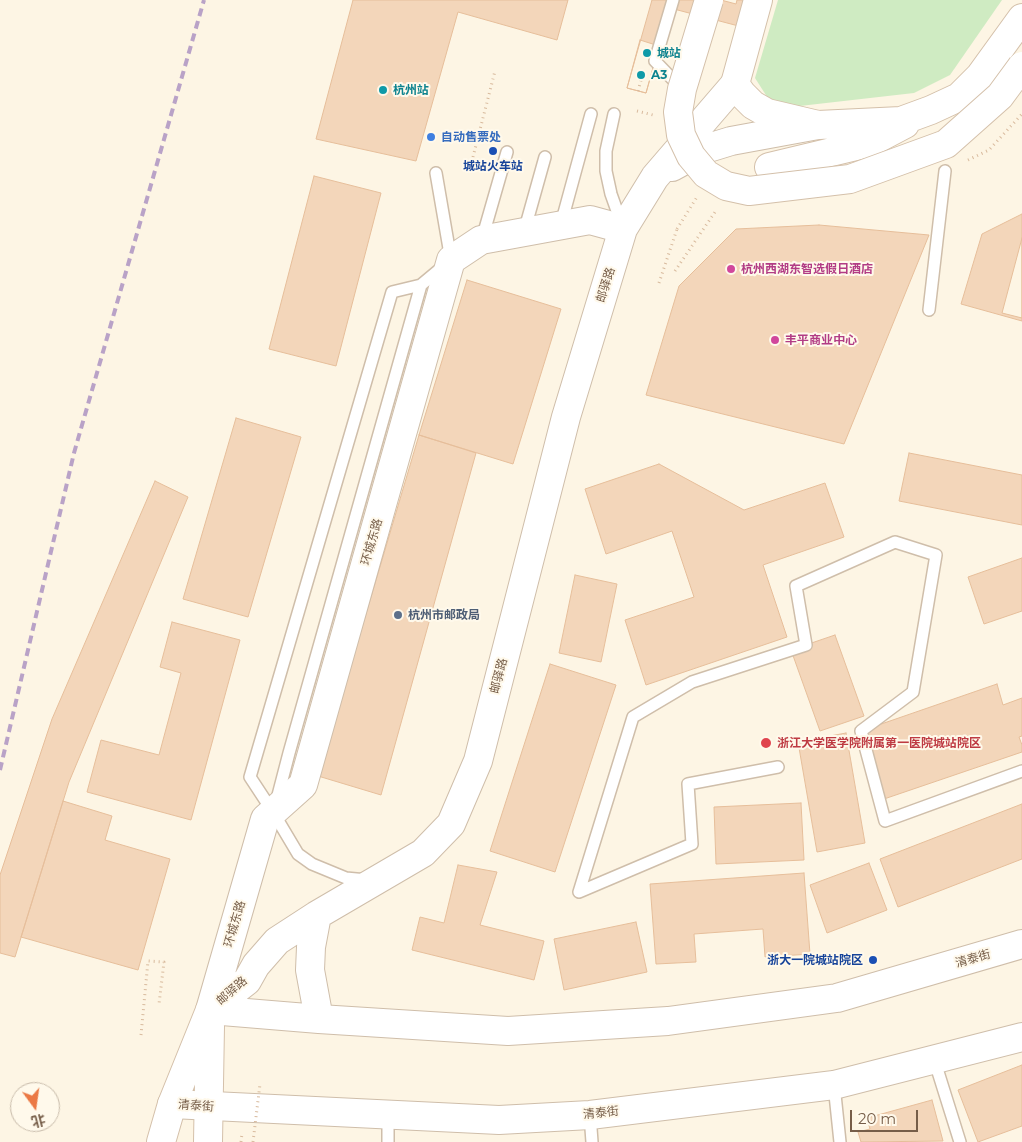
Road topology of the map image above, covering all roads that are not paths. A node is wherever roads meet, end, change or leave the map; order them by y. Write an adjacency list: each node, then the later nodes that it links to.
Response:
1 (673, 0): 7 (lane)
2 (709, 0): 7 (street, bridge)
3 (758, 0): 6 (street)
4 (1022, 18): 8 (street)
5 (1022, 66): 7 (street, bridge)
6 (734, 84): 11 (street); 17 (street, 邮驿路)
7 (682, 89)
8 (932, 110): 11 (street); 14 (street)
9 (591, 114): 18 (lane)
10 (614, 114): 19 (lane)
11 (818, 125): 17 (street)
12 (508, 152): 21 (lane)
13 (545, 157): 20 (lane)
14 (769, 167)
15 (945, 171): 24 (lane)
16 (436, 173): 22 (lane)
17 (655, 176): 19 (street, 邮驿路)
18 (561, 226): 19 (street); 20 (street)
19 (623, 229): 28 (street, 邮驿路)
20 (524, 233): 21 (street)
21 (481, 240): 22 (street)
22 (451, 260): 23 (lane); 27 (street, 环城东路)
23 (421, 285): 27 (lane, 环城东路); 27 (lane)
24 (929, 310)
25 (778, 767): 26 (lane)
26 (1022, 771)
27 (273, 812): 28 (lane); 31 (street, 环城东路)
28 (376, 881): 29 (street, 邮驿路)
29 (317, 915): 31 (street, 邮驿路); 32 (street)
30 (1022, 944): 32 (street, 清泰街)
31 (210, 1010): 32 (street, 清泰街); 36 (street, 环城东路); 37 (street, 环城东路)
32 (319, 1019)
33 (1022, 1037): 34 (street, 清泰街)
34 (934, 1059): 35 (street, 清泰街); 45 (lane)
35 (834, 1085): 39 (street, 清泰街); 44 (lane)
36 (172, 1104): 37 (street, 清泰街); 40 (street, 环城东路)
37 (208, 1107): 38 (street, 清泰街); 41 (street, 环城东路)
38 (388, 1115): 39 (street, 清泰街); 42 (lane)
39 (590, 1115): 43 (lane)
40 (161, 1142)
41 (208, 1142)
42 (388, 1142)
43 (592, 1142)
44 (840, 1142)
45 (960, 1142)

